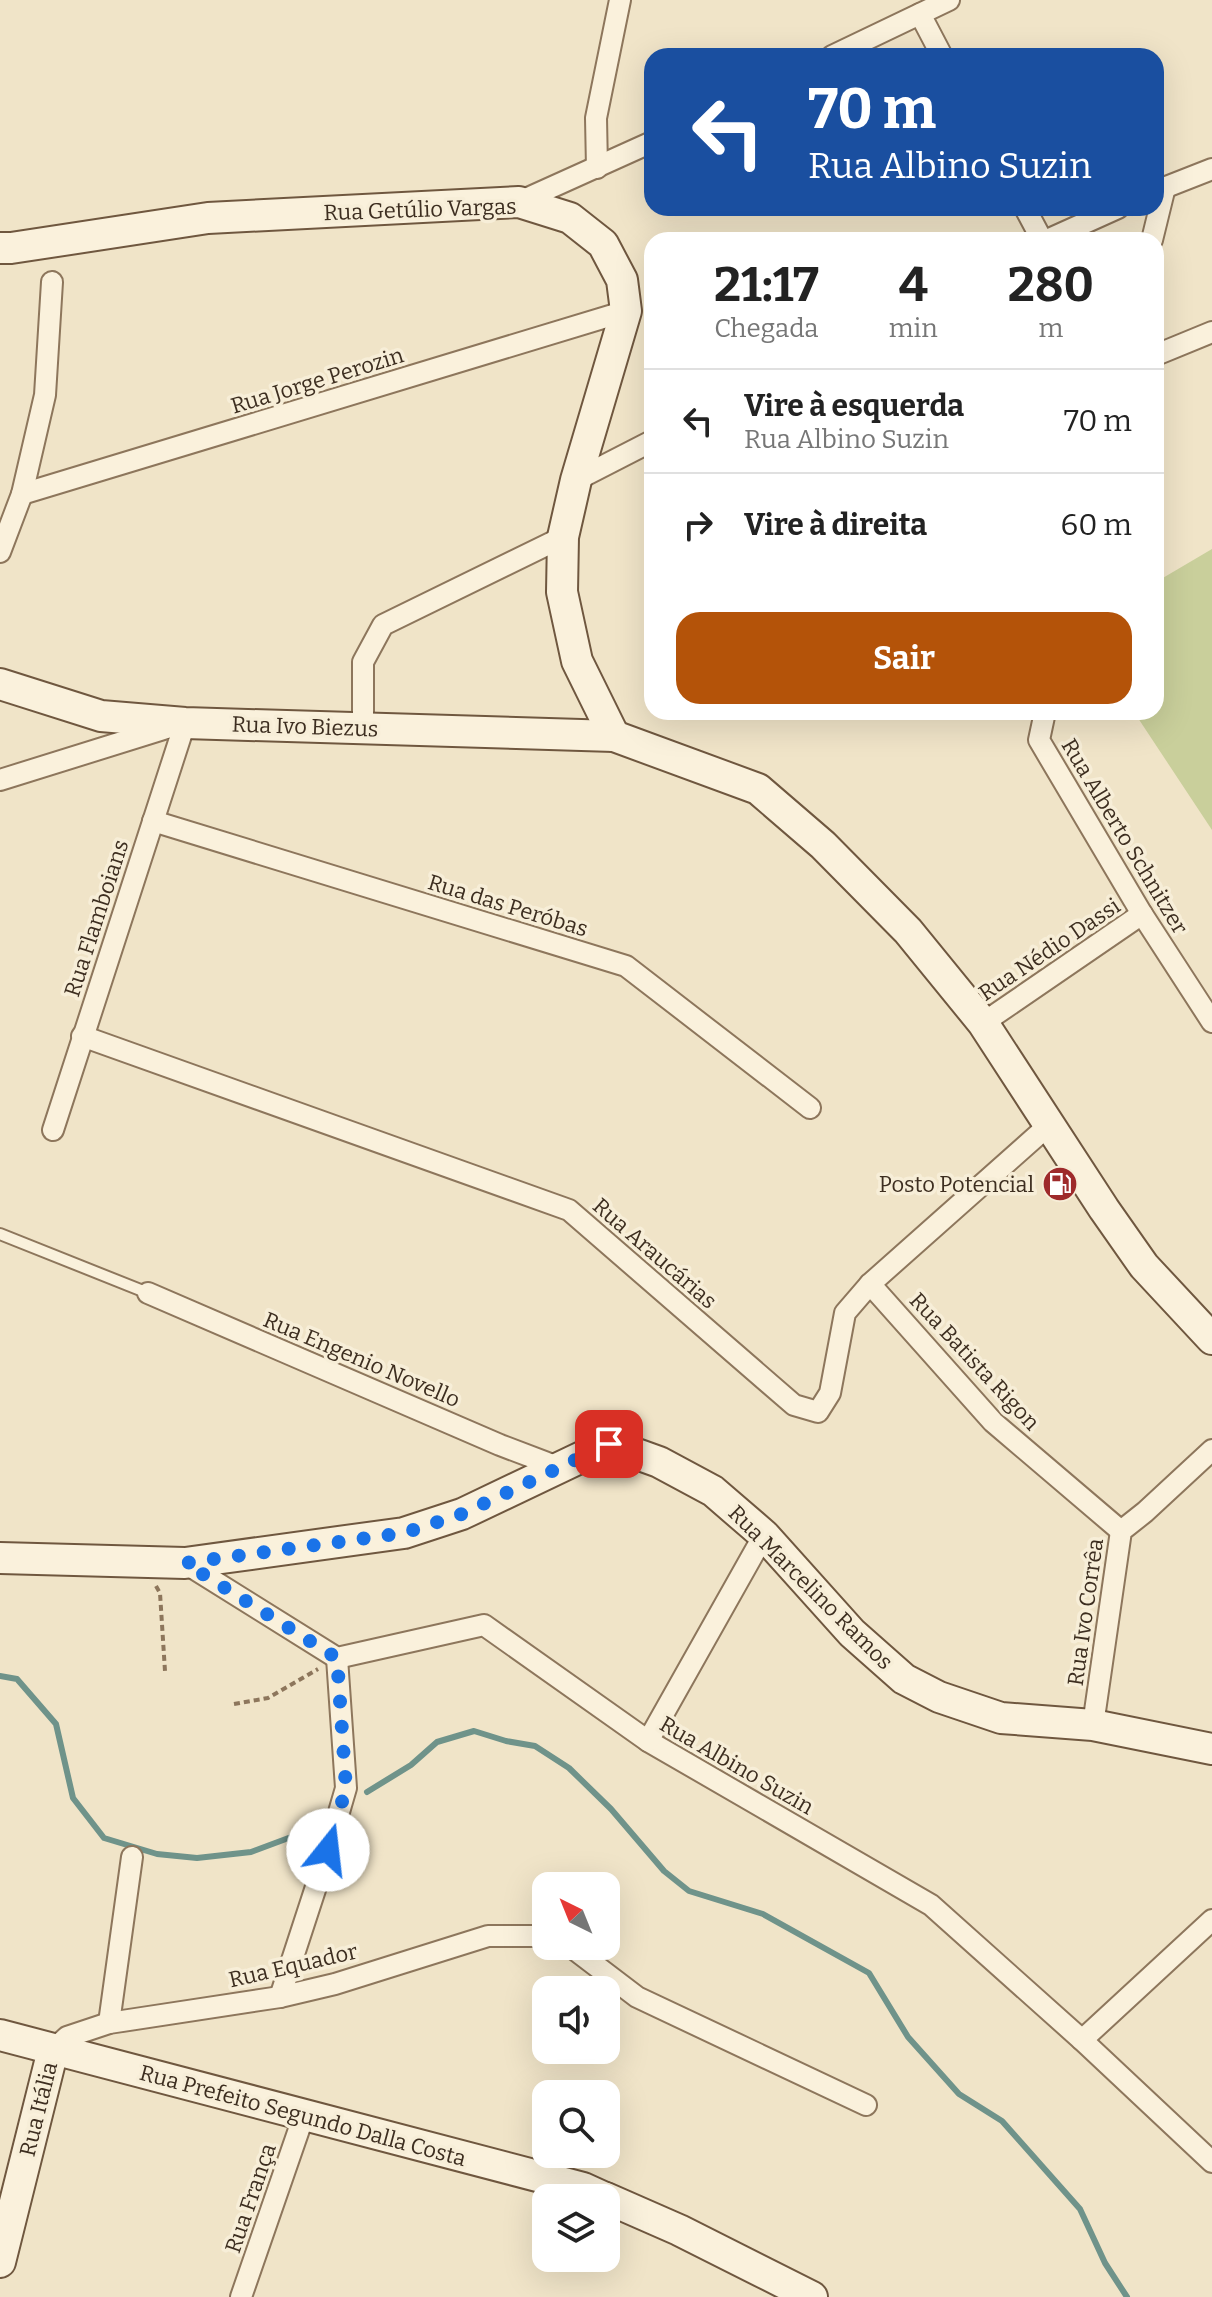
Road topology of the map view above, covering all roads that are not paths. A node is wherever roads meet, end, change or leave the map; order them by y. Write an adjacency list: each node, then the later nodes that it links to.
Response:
1 (620, 0): 7 (street)
2 (949, 0): 3 (street)
3 (920, 14): 4 (street); 5 (street)
4 (849, 48)
5 (938, 48)
6 (644, 146): 7 (street)
7 (597, 168): 10 (street)
8 (1212, 169): 9 (street)
9 (1164, 188)
10 (519, 202): 13 (main road, Rua Getúlio Vargas); 15 (main road, Rua Getúlio Vargas)
11 (1100, 216): 12 (street)
12 (1063, 232)
13 (4, 246)
14 (52, 282): 20 (street)
15 (626, 311): 19 (main road, Rua Getúlio Vargas); 20 (street, Rua Jorge Perozin)
16 (1212, 332): 17 (street)
17 (1164, 352)
18 (644, 445): 19 (street)
19 (576, 480): 21 (main road, Rua Getúlio Vargas)
20 (22, 494): 22 (street)
21 (563, 537): 26 (street); 27 (main road, Rua Getúlio Vargas)
22 (0, 552)
23 (0, 684): 25 (main road, Rua Ivo Biezus)
24 (1043, 720): 30 (street, Rua Alberto Schnitzer)
25 (185, 723): 26 (main road, Rua Ivo Biezus); 28 (street); 29 (street, Rua Flamboians)
26 (363, 727): 27 (main road, Rua Ivo Biezus)
27 (614, 736): 32 (main road, Rua Ivo Biezus)
28 (0, 780)
29 (153, 821): 33 (street, Rua Flamboians); 34 (street, Rua das Peróbas)
30 (1142, 914): 31 (street, Rua Alberto Schnitzer); 32 (street, Rua Nédio Dassi)
31 (1212, 1022)
32 (983, 1023): 35 (main road, Rua Ivo Biezus)
33 (82, 1036): 36 (street, Rua Flamboians); 38 (street, Rua Araucárias)
34 (810, 1108)
35 (1049, 1125): 38 (street, Rua Araucárias); 40 (main road, Rua Ivo Biezus)
36 (53, 1130)
37 (0, 1234): 39 (lane)
38 (870, 1284): 43 (street, Rua Batista Rigon)
39 (148, 1293): 42 (street, Rua Engenio Novello)
40 (1212, 1339)
41 (1212, 1450): 43 (street, Rua Ivo Corrêa)
42 (558, 1467): 44 (main road, Rua Marcelino Ramos); 46 (main road, Rua Marcelino Ramos)
43 (1121, 1531): 48 (street, Rua Ivo Corrêa)
44 (764, 1535): 48 (main road, Rua Marcelino Ramos); 49 (street)
45 (0, 1558): 46 (main road, Rua Marcelino Ramos)
46 (185, 1563): 47 (street)
47 (337, 1658): 49 (street, Rua Albino Suzin); 55 (street)
48 (1093, 1725): 50 (main road, Rua Marcelino Ramos)
49 (648, 1741): 58 (street, Rua Albino Suzin)
50 (1212, 1749)
51 (132, 1857): 56 (street)
52 (1212, 1920): 58 (street)
53 (532, 1936): 55 (street, Rua Equador)
54 (588, 1960): 60 (street)
55 (280, 1997): 56 (street, Rua Equador)
56 (109, 2023): 59 (street, Rua Equador)
57 (0, 2035): 59 (main road, Rua Prefeito Segundo Dalla Costa)
58 (1082, 2040): 62 (street, Rua Albino Suzin)
59 (53, 2050): 61 (main road, Rua Prefeito Segundo Dalla Costa); 65 (main road, Rua Itália)
60 (866, 2105)
61 (304, 2115): 63 (main road, Rua Prefeito Segundo Dalla Costa); 66 (street, Rua França)
62 (1212, 2162)
63 (568, 2184)
64 (620, 2204): 67 (main road, Rua Prefeito Segundo Dalla Costa)
65 (0, 2262)
66 (241, 2297)
67 (812, 2297)

